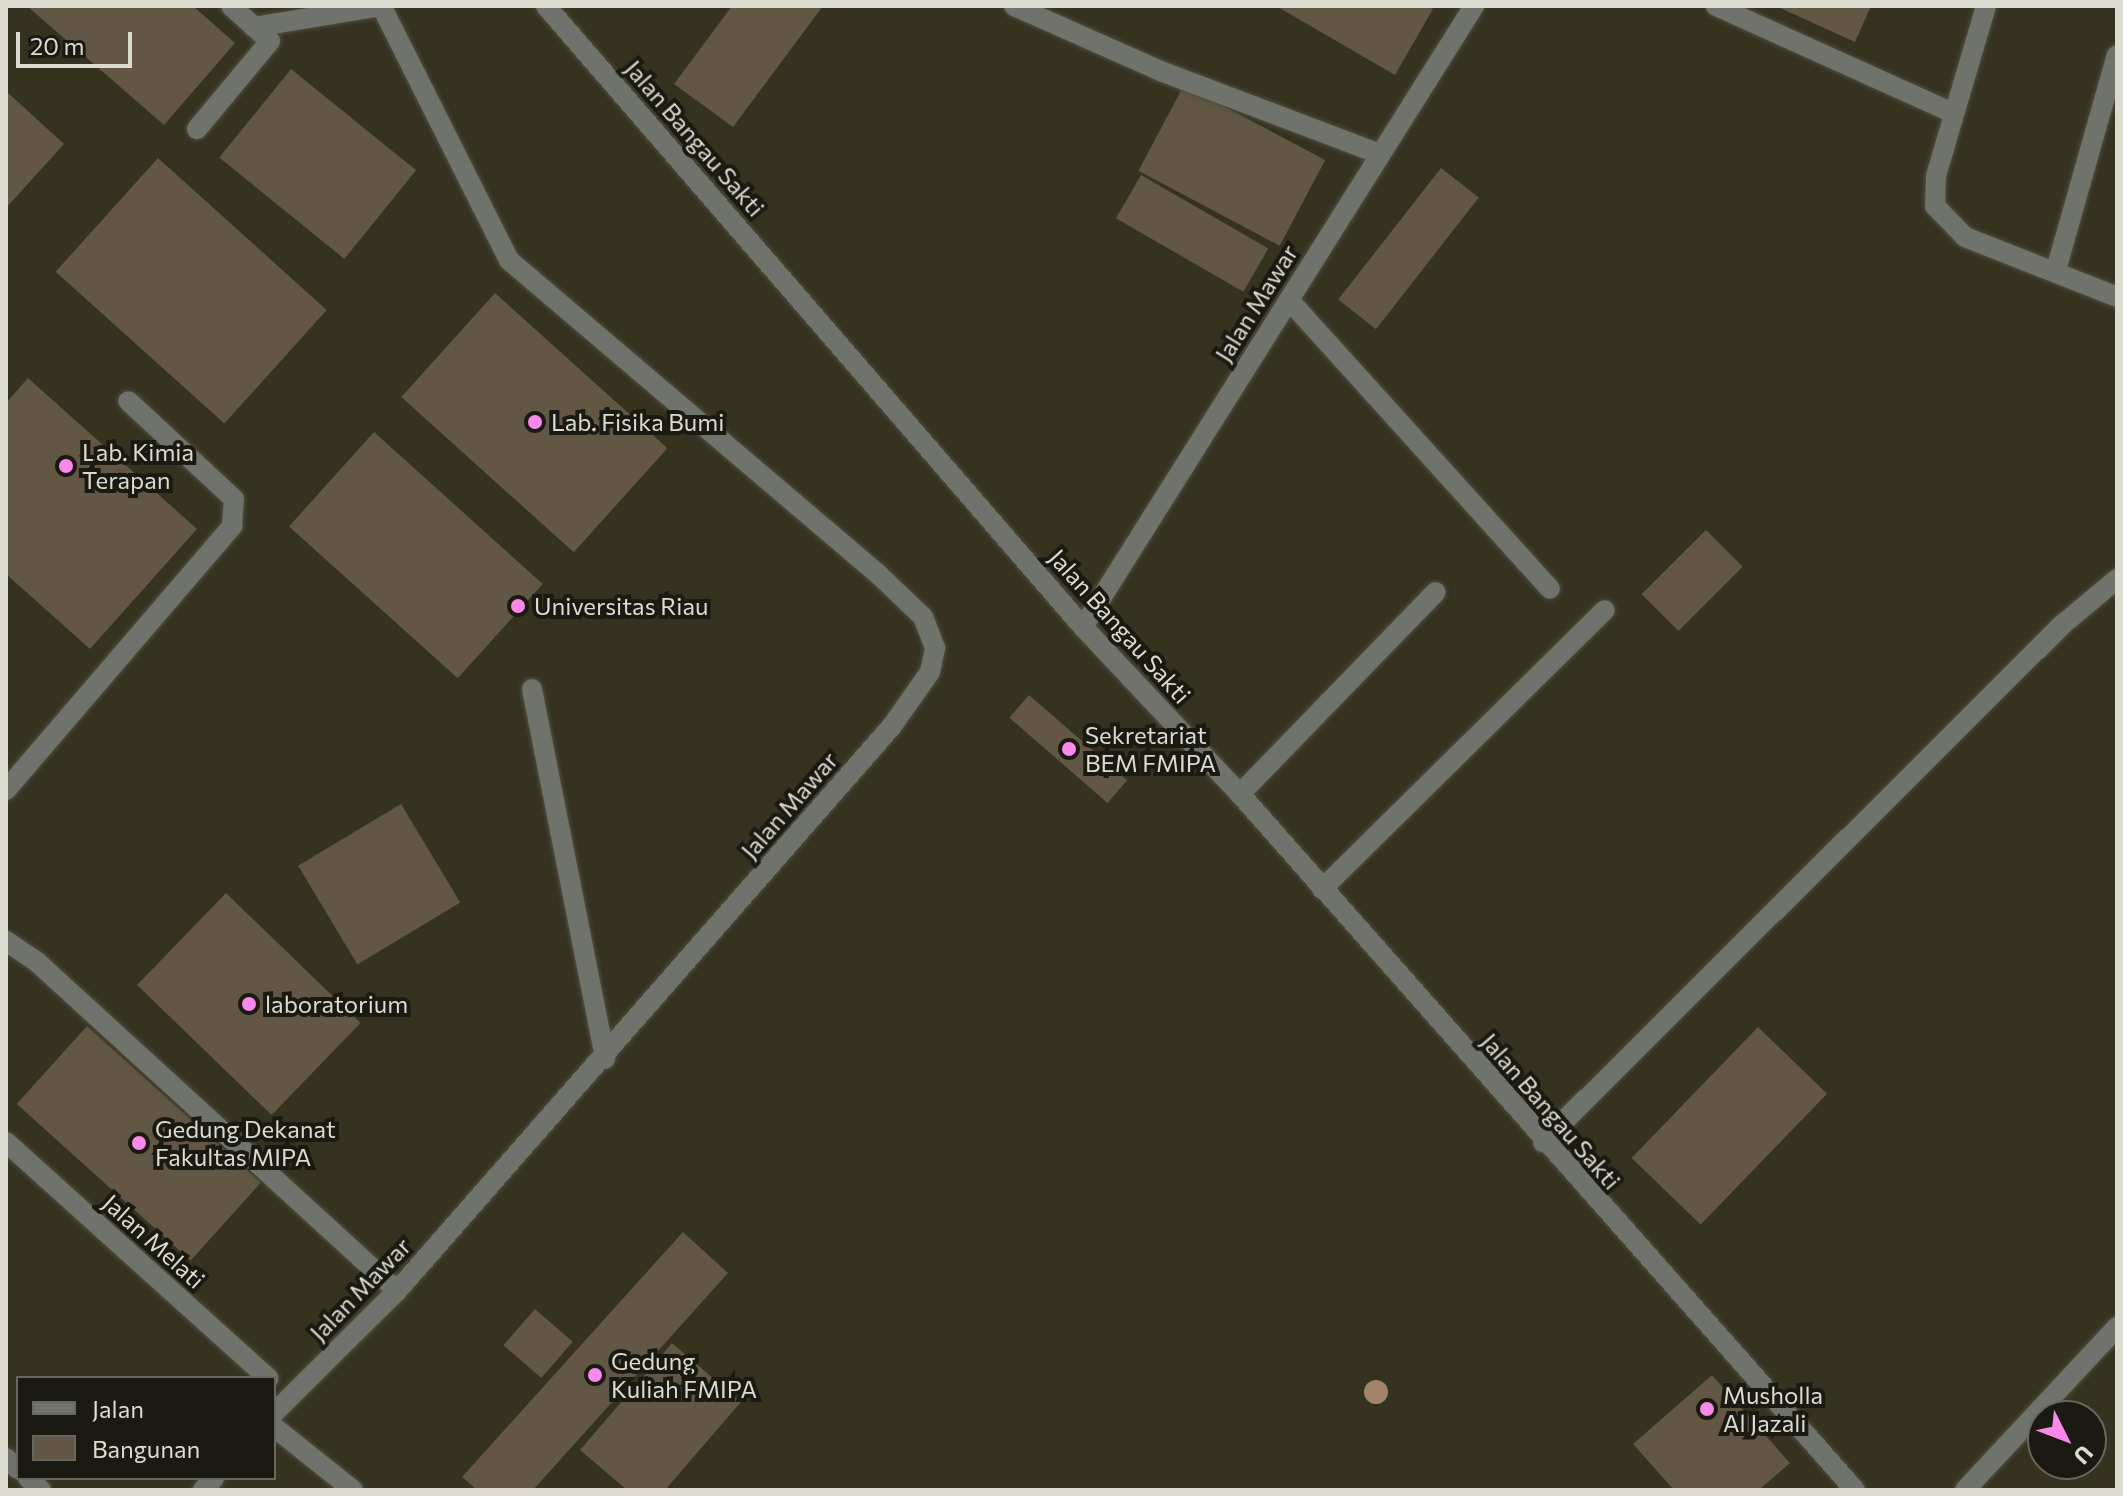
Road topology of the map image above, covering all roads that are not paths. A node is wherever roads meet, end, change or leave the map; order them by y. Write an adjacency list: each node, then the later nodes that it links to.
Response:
1 (231, 6): 8 (street)
2 (381, 6): 8 (street); 27 (street, Jalan Mawar)
3 (546, 6): 21 (street, Jalan Bangau Sakti)
4 (1014, 6): 12 (street)
5 (1474, 6): 12 (street, Jalan Mawar)
6 (1716, 6): 10 (street)
7 (1986, 6): 10 (street)
8 (254, 27): 11 (street)
9 (2117, 55): 13 (street)
10 (1953, 113): 13 (street)
11 (197, 129)
12 (1380, 154): 15 (street, Jalan Mawar)
13 (2056, 270): 14 (street)
14 (2117, 297)
15 (1289, 300): 18 (street); 21 (street, Jalan Mawar)
16 (128, 401): 23 (street)
17 (2117, 579): 29 (street)
18 (1550, 589)
19 (1436, 592): 24 (street)
20 (1605, 610): 25 (street)
21 (1083, 627): 24 (street, Jalan Bangau Sakti)
22 (532, 689): 27 (street)
23 (6, 790)
24 (1240, 794): 25 (street, Jalan Bangau Sakti)
25 (1322, 889): 29 (street, Jalan Bangau Sakti)
26 (6, 941): 30 (street)
27 (605, 1059): 30 (street, Jalan Mawar)
28 (6, 1142): 32 (street, Jalan Melati)
29 (1543, 1142): 38 (street, Jalan Bangau Sakti)
30 (397, 1291): 34 (street, Jalan Mawar)
31 (2117, 1327): 39 (street)
32 (266, 1376)
33 (276, 1385): 34 (street)
34 (290, 1398): 35 (street, Jalan Mawar)
35 (276, 1411)
36 (276, 1429): 37 (street)
37 (353, 1490)
38 (1855, 1490)
39 (1965, 1490)

